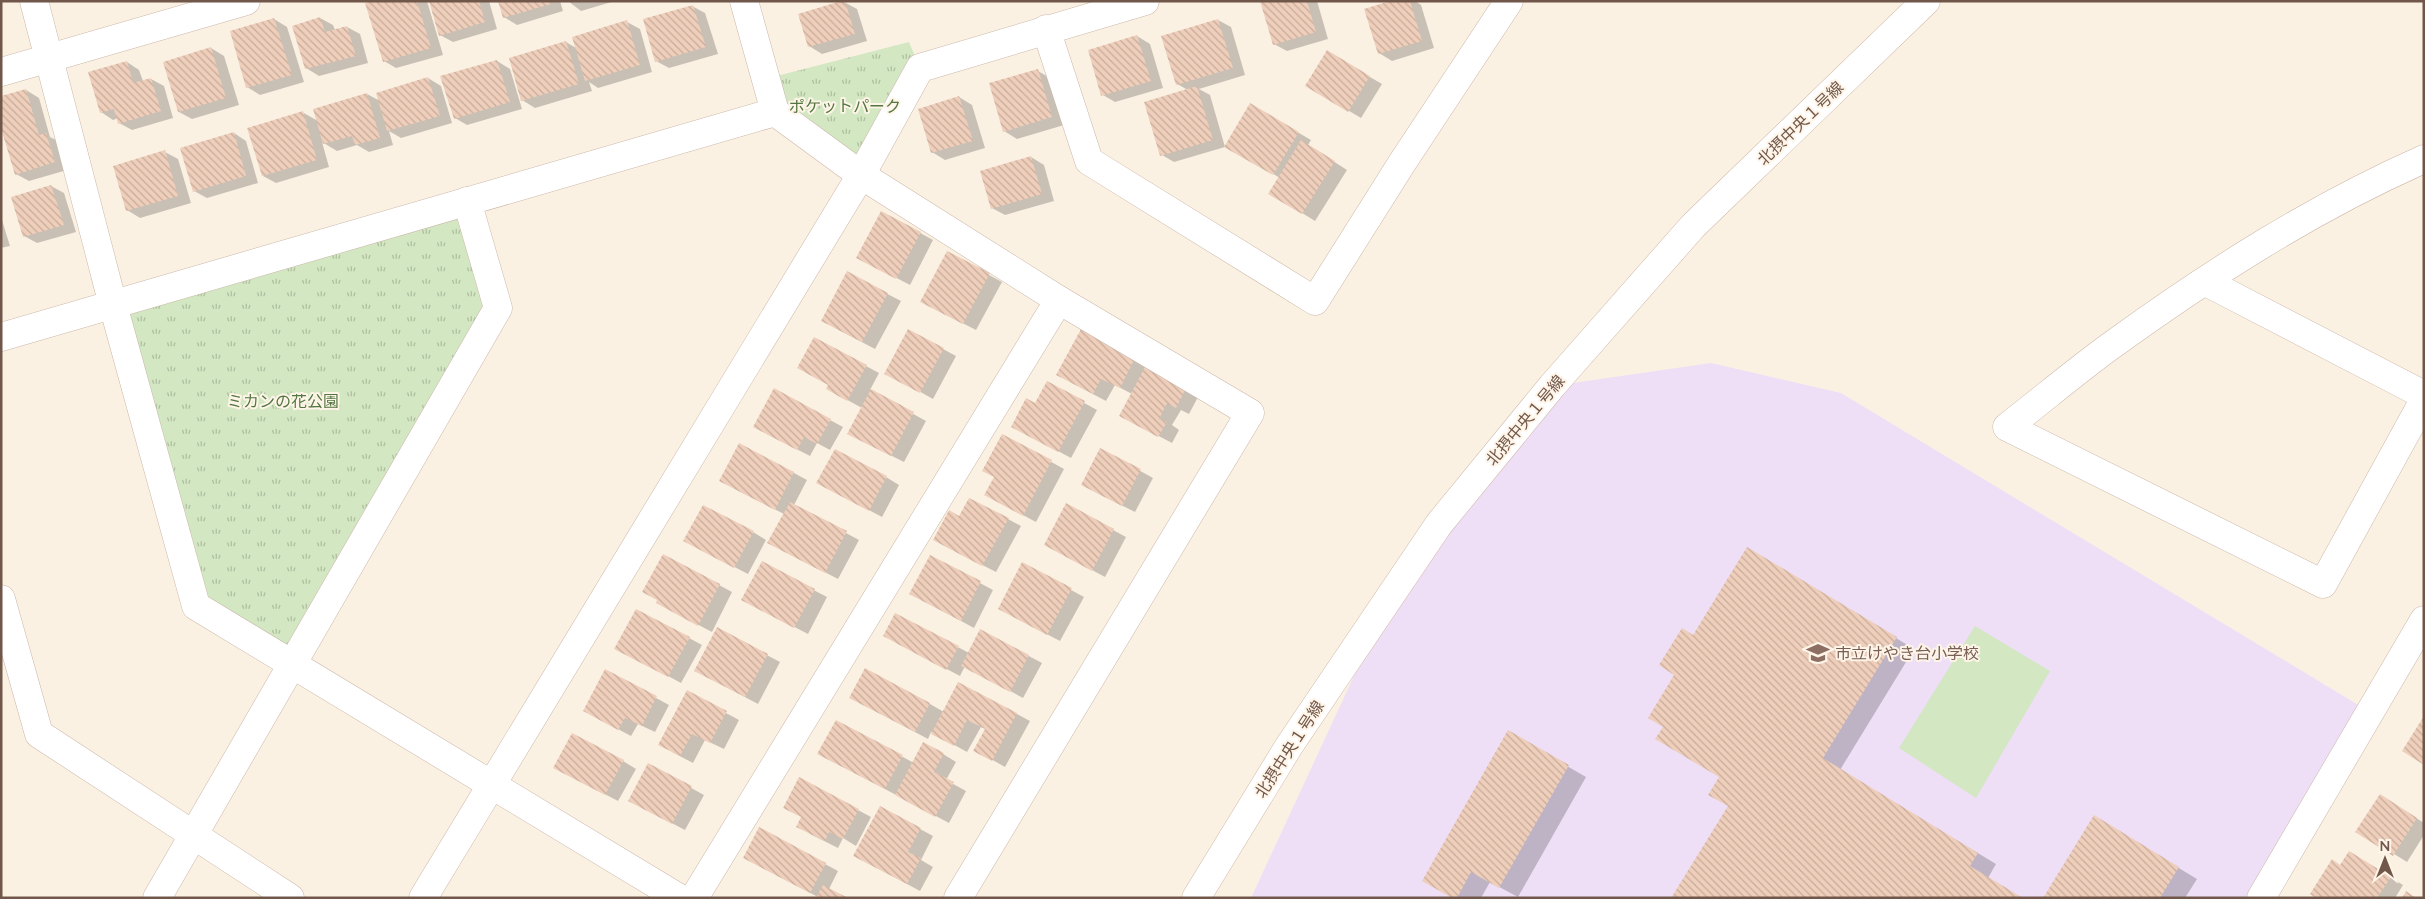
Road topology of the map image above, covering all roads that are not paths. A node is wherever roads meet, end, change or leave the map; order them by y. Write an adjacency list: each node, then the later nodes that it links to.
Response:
1 (34, 1): 8 (street)
2 (246, 1): 8 (street)
3 (744, 1): 10 (street)
4 (1145, 1): 7 (street)
5 (1509, 1): 7 (street)
6 (1926, 1): 31 (street, 北摂中央１号線)
7 (1046, 29): 12 (street)
8 (49, 57): 9 (street); 16 (street)
9 (1, 72)
10 (775, 112): 12 (street); 13 (street)
11 (2424, 159): 14 (street)
12 (861, 175): 15 (street); 23 (street)
13 (467, 201): 16 (street); 22 (street)
14 (2206, 282): 18 (street); 19 (street)
15 (1059, 300): 29 (street); 30 (street)
16 (113, 305): 17 (street); 22 (street)
17 (1, 337)
18 (2424, 394)
19 (2424, 400)
20 (1, 599): 24 (street)
21 (2424, 620): 32 (street)
22 (291, 664): 23 (street); 24 (street)
23 (490, 785): 27 (street); 28 (street)
24 (192, 834): 25 (street); 26 (street)
25 (157, 898)
26 (290, 898)
27 (423, 898)
28 (679, 898)
29 (694, 898)
30 (958, 898)
31 (1196, 898)
32 (2261, 898)

